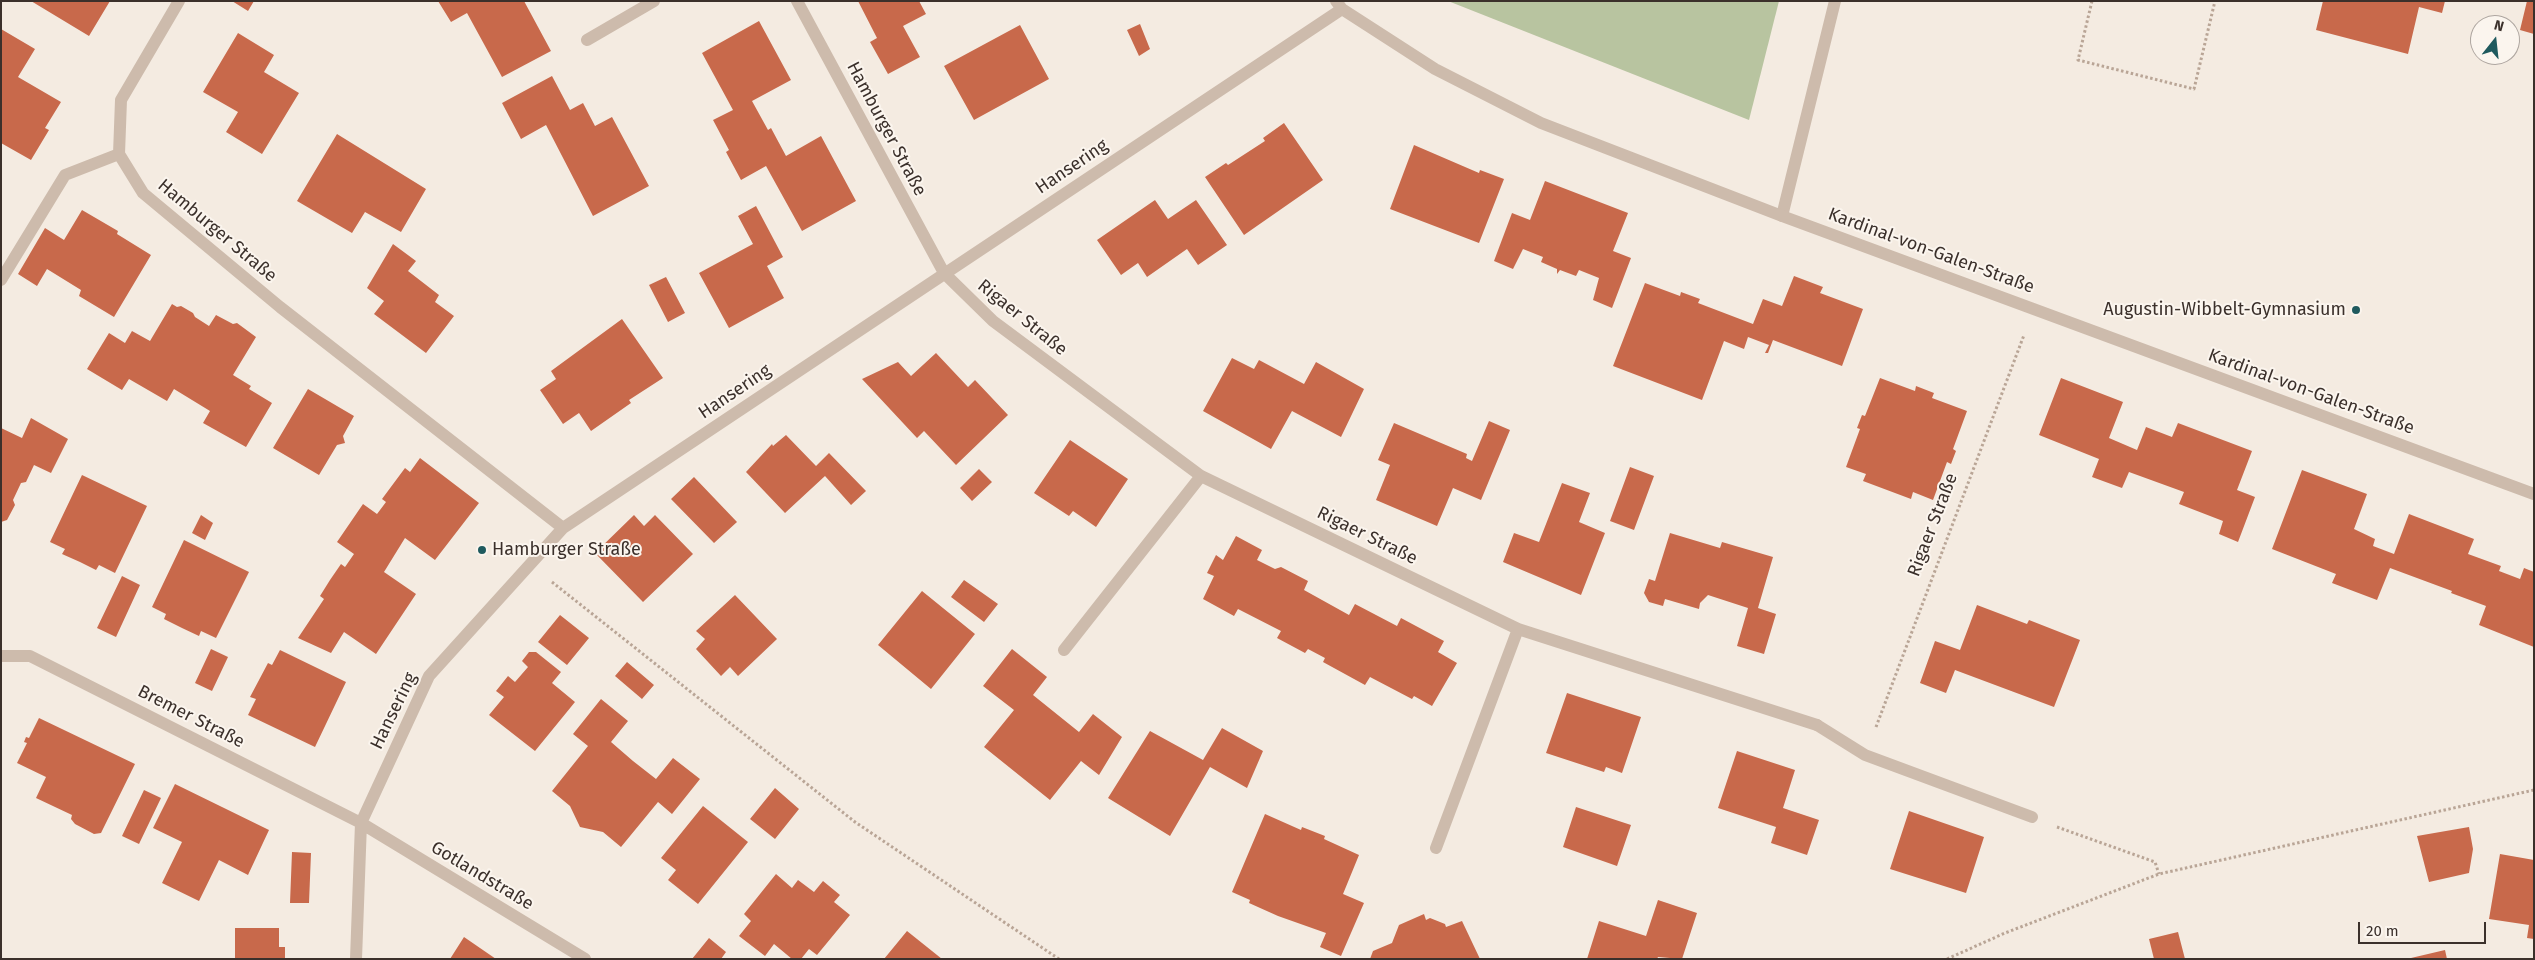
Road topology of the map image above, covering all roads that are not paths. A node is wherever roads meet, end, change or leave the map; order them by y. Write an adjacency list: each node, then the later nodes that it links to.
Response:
1 (180, 1): 7 (street)
2 (654, 1): 6 (street)
3 (797, 1): 9 (street, Hamburger Straße)
4 (1835, 1): 8 (street)
5 (1339, 5): 8 (street, Kardinal-von-Galen-Straße); 9 (street, Hansering)
6 (587, 40)
7 (119, 154): 10 (street); 13 (street, Hamburger Straße)
8 (1782, 216): 12 (street, Kardinal-von-Galen-Straße)
9 (944, 273): 11 (street, Rigaer Straße); 13 (street, Hansering)
10 (1, 280)
11 (1201, 476): 14 (street, Rigaer Straße); 15 (street)
12 (2534, 494)
13 (563, 528): 18 (street, Hansering)
14 (1518, 629): 17 (street, Rigaer Straße); 19 (street)
15 (1064, 650)
16 (1, 656): 18 (street, Bremer Straße)
17 (2032, 817)
18 (361, 823): 20 (street, Hansering); 21 (street, Gotlandstraße)
19 (1436, 848)
20 (356, 959)
21 (585, 959)

